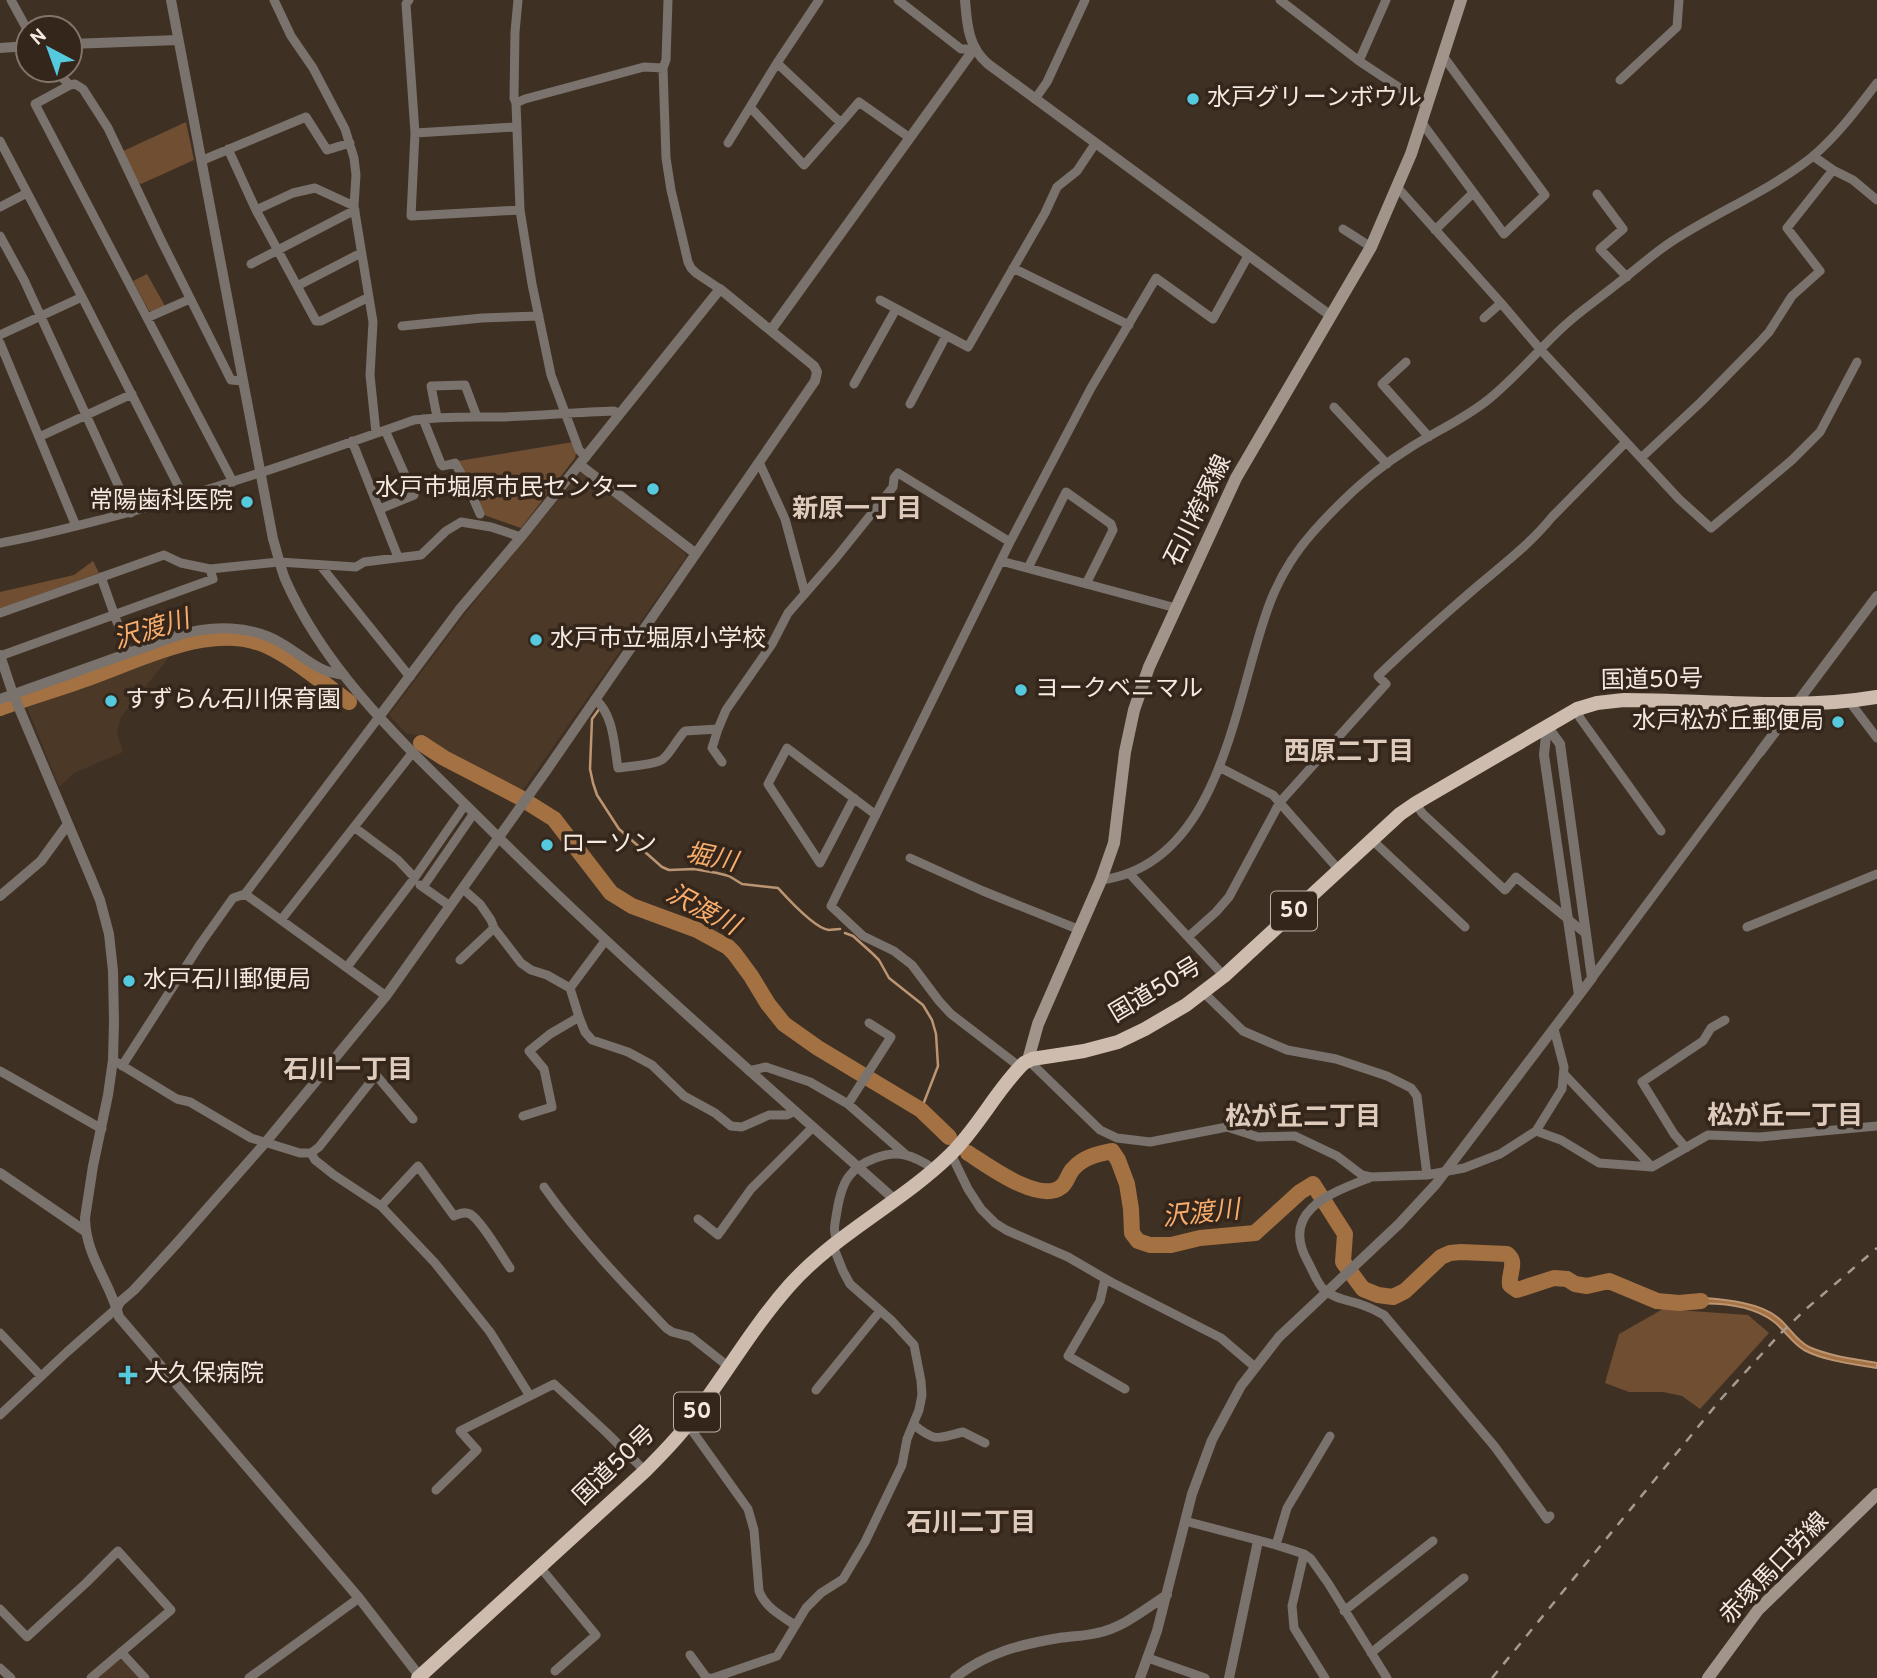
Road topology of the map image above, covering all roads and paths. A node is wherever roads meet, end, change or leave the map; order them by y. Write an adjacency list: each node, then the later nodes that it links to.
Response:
1 (171, 0): 14 (street)
2 (274, 0): 35 (street)
3 (409, 0): 31 (street)
4 (518, 0): 25 (street)
5 (667, 0): 20 (street)
6 (819, 0): 19 (street)
7 (898, 0): 16 (street)
8 (965, 0): 16 (street)
9 (1280, 0): 18 (street)
10 (1385, 0): 18 (street)
11 (1461, 0): 17 (main road, 石川袴塚線)
12 (1679, 0): 21 (street)
13 (1085, 1): 24 (street)
14 (178, 40): 15 (street); 39 (street)
15 (84, 43)
16 (974, 49): 24 (street); 32 (street)
17 (1443, 56): 26 (main road, 石川袴塚線); 43 (street)
18 (1359, 61): 26 (street)
19 (777, 63): 27 (street); 28 (street)
20 (663, 68): 25 (street); 61 (street)
21 (1620, 79)
22 (1877, 83): 38 (street)
23 (70, 85): 64 (street); 71 (street)
24 (1035, 99): 36 (street)
25 (516, 103): 30 (street)
26 (1427, 106): 29 (main road, 石川袴塚線)
27 (750, 107): 28 (street); 34 (street)
28 (841, 123): 32 (street)
29 (1422, 123): 41 (main road, 石川袴塚線); 43 (street)
30 (516, 127): 31 (street); 49 (street)
31 (415, 133): 49 (street)
32 (910, 138): 75 (street)
33 (0, 141): 42 (street)
34 (728, 143)
35 (350, 144): 37 (street); 47 (street)
36 (1095, 144): 56 (street); 58 (street)
37 (228, 149): 39 (street); 48 (street)
38 (1813, 156): 40 (street); 59 (street)
39 (203, 160): 82 (street)
40 (1832, 170): 45 (street); 98 (street)
41 (1397, 187): 51 (street); 53 (main road, 石川袴塚線)
42 (27, 193): 46 (street); 62 (street)
43 (1472, 193): 51 (street)
44 (1597, 194): 59 (street)
45 (1877, 200)
46 (0, 206)
47 (354, 208): 48 (street); 54 (street); 55 (street)
48 (257, 210): 54 (street)
49 (520, 210): 69 (street)
50 (1343, 229): 53 (street)
51 (1435, 230): 66 (street)
52 (0, 236): 68 (street)
53 (1371, 247): 70 (main road, 石川袴塚線)
54 (277, 250): 57 (street); 60 (street)
55 (361, 253): 60 (street); 63 (street)
56 (1248, 256): 70 (street); 73 (street)
57 (251, 264)
58 (1013, 268): 73 (street); 77 (street)
59 (1626, 277): 79 (street)
60 (297, 286): 63 (street)
61 (720, 289): 75 (street); 88 (street)
62 (82, 296): 68 (street); 84 (street)
63 (369, 297): 93 (street)
64 (190, 299): 71 (street); 82 (street)
65 (880, 300): 67 (street)
66 (1501, 303): 72 (street); 79 (street)
67 (896, 309): 77 (street); 83 (street)
68 (40, 316): 76 (street); 89 (street)
69 (539, 316): 74 (street); 87 (street)
70 (1331, 316): 123 (main road, 石川袴塚線)
71 (147, 318): 103 (street)
72 (1484, 318)
73 (1129, 325): 110 (street)
74 (402, 326)
75 (771, 330): 100 (street)
76 (0, 335)
77 (946, 336): 85 (street)
78 (0, 343): 94 (street)
79 (1540, 349): 95 (street); 97 (street)
80 (1406, 362): 95 (street)
81 (1857, 362): 98 (street)
82 (243, 381): 102 (street)
83 (854, 384)
84 (132, 394): 89 (street); 104 (street)
85 (910, 404)
86 (1334, 407): 101 (street)
87 (566, 412): 88 (street); 91 (street); 99 (street)
88 (620, 414): 99 (street)
89 (86, 416): 94 (street); 106 (street)
90 (437, 417): 91 (street); 91 (street); 92 (street)
91 (477, 417)
92 (423, 419): 93 (street); 107 (street)
93 (380, 432): 96 (street); 105 (street)
94 (40, 437): 108 (street)
95 (1429, 437): 101 (street)
96 (352, 442): 102 (street); 105 (street)
97 (1626, 442): 98 (street); 146 (street)
98 (1641, 458)
99 (583, 461): 109 (street); 112 (street)
100 (759, 461): 112 (street); 121 (street)
101 (1387, 464): 144 (street)
102 (261, 474): 103 (street); 115 (street)
103 (233, 482): 104 (street)
104 (184, 497): 106 (street)
105 (380, 509): 113 (street)
106 (131, 513): 108 (street)
107 (480, 514)
108 (76, 526): 111 (street)
109 (521, 537): 113 (street); 129 (street)
110 (1010, 542): 114 (street); 121 (street)
111 (0, 543)
112 (695, 553): 132 (street)
113 (398, 558): 116 (street)
114 (1001, 561): 117 (street); 150 (street)
115 (279, 562): 116 (street); 118 (street); 128 (street)
116 (320, 565): 129 (street)
117 (1028, 568): 120 (street); 120 (street)
118 (210, 569): 119 (street); 125 (street)
119 (101, 577): 124 (street); 125 (street)
120 (1086, 584): 123 (street)
121 (805, 593): 139 (street)
122 (1877, 596): 135 (street)
123 (1176, 608): 161 (main road, 石川袴塚線)
124 (0, 613)
125 (114, 615): 126 (street); 127 (street)
126 (128, 653): 128 (street); 133 (street)
127 (0, 656): 133 (street)
128 (344, 675): 137 (street)
129 (410, 677): 137 (street)
130 (1877, 697): 134 (highway, 国道50号 / 50)
131 (0, 699): 133 (street)
132 (595, 699): 139 (street); 154 (street)
133 (16, 701): 151 (street)
134 (1849, 701): 135 (highway, 国道50号 / 50); 140 (street)
135 (1795, 704): 136 (highway, 国道50号 / 50); 142 (street)
136 (1577, 709): 138 (highway, 国道50号 / 50); 153 (street)
137 (379, 717): 141 (street); 164 (street)
138 (1547, 726): 147 (highway, 国道50号 / 50); 167 (street); 179 (street)
139 (718, 729): 143 (street)
140 (1877, 738)
141 (413, 751): 148 (street); 152 (street)
142 (1760, 752): 179 (street)
143 (722, 762)
144 (1219, 767): 146 (street); 158 (street)
145 (854, 798): 145 (street); 150 (street)
146 (1280, 802): 157 (street); 174 (street)
147 (1416, 803): 155 (highway, 国道50号 / 50); 167 (street)
148 (465, 804): 149 (street); 160 (street)
149 (474, 813): 154 (street); 162 (street)
150 (876, 814): 189 (street)
151 (68, 824): 165 (street); 188 (street)
152 (354, 827): 160 (street); 168 (street)
153 (1661, 831)
154 (498, 837): 163 (street); 175 (street)
155 (1371, 839): 157 (highway, 国道50号 / 50); 169 (street)
156 (910, 859): 172 (street)
157 (1339, 870): 178 (highway, 国道50号 / 50)
158 (1129, 873): 161 (street); 174 (street)
159 (1877, 874): 170 (street)
160 (414, 878): 162 (street); 177 (street)
161 (1101, 880): 172 (main road, 石川袴塚線)
162 (423, 887): 166 (street)
163 (463, 889): 166 (street); 171 (street)
164 (245, 894): 168 (street); 188 (street)
165 (0, 897)
166 (450, 906): 183 (street)
167 (1567, 918): 173 (street); 182 (street)
168 (281, 920): 177 (street)
169 (1465, 927)
170 (1747, 927)
171 (494, 928): 176 (street); 180 (street)
172 (1080, 930): 189 (main road, 石川袴塚線)
173 (1585, 933)
174 (1188, 937): 178 (street)
175 (605, 941): 180 (street); 191 (street)
176 (460, 960)
177 (347, 967): 183 (street)
178 (1223, 976): 181 (highway, 国道50号 / 50)
179 (1592, 978): 182 (street)
180 (570, 988): 184 (street)
181 (1204, 993): 189 (highway, 国道50号 / 50); 211 (street)
182 (1579, 995): 187 (street)
183 (387, 996): 201 (street)
184 (579, 1017): 194 (street); 195 (street)
185 (1725, 1020): 202 (street)
186 (869, 1023): 193 (street)
187 (1554, 1029): 192 (street); 210 (street)
188 (118, 1063): 199 (street); 201 (street)
189 (1024, 1064): 204 (highway, 国道50号 / 50); 212 (street)
190 (0, 1071): 199 (street)
191 (749, 1071): 193 (street); 194 (street)
192 (1564, 1074): 200 (street); 207 (street)
193 (848, 1104): 205 (street)
194 (795, 1111): 198 (street)
195 (523, 1116)
196 (413, 1119): 203 (street)
197 (1877, 1126): 202 (street)
198 (813, 1127): 206 (street); 216 (street)
199 (102, 1129): 217 (street)
200 (1536, 1131): 207 (street); 210 (street)
201 (265, 1143): 203 (street); 222 (street)
202 (1686, 1148): 207 (street)
203 (311, 1153): 215 (street)
204 (951, 1154): 208 (highway, 国道50号 / 50); 220 (street)
205 (906, 1155): 206 (street); 208 (street)
206 (858, 1167): 214 (street); 218 (street)
207 (1653, 1167)
208 (934, 1169): 214 (highway, 国道50号 / 50)
209 (0, 1172): 217 (street)
210 (1445, 1173): 211 (street); 221 (street)
211 (1427, 1175): 212 (street)
212 (1371, 1177): 221 (street)
213 (544, 1187): 225 (street)
214 (895, 1199): 218 (highway, 国道50号 / 50)
215 (381, 1206): 219 (street); 230 (street)
216 (698, 1219)
217 (85, 1231): 222 (street)
218 (836, 1244): 223 (street); 225 (highway, 国道50号 / 50)
219 (510, 1268)
220 (1105, 1279): 226 (street); 228 (street)
221 (1326, 1292): 226 (street); 239 (street)
222 (117, 1308): 227 (street); 248 (street)
223 (880, 1311): 229 (street); 233 (street)
224 (0, 1333): 227 (street)
225 (729, 1367): 232 (highway, 国道50号 / 50)
226 (1255, 1367): 240 (street)
227 (41, 1376): 231 (street)
228 (1125, 1389)
229 (816, 1390)
230 (530, 1396): 236 (street); 237 (street)
231 (0, 1415)
232 (688, 1425): 236 (highway, 国道50号 / 50); 251 (street)
233 (914, 1425): 235 (street); 251 (street)
234 (1330, 1436): 243 (street)
235 (985, 1443)
236 (645, 1471): 245 (highway, 国道50号 / 50)
237 (436, 1490)
238 (1877, 1494): 270 (main road, 赤塚馬口労線)
239 (1550, 1516)
240 (1185, 1521): 241 (street); 247 (street)
241 (1258, 1541): 243 (street); 267 (street)
242 (1433, 1541): 250 (street)
243 (1276, 1545): 244 (street)
244 (1304, 1554): 250 (street); 268 (street)
245 (540, 1567): 257 (street); 258 (highway, 国道50号 / 50)
246 (1464, 1578): 253 (street)
247 (1167, 1595): 255 (street); 264 (street)
248 (359, 1598): 258 (street); 262 (street)
249 (0, 1609): 252 (street)
250 (1345, 1611): 253 (street)
251 (796, 1625): 263 (street)
252 (121, 1652): 260 (street); 261 (street)
253 (1371, 1653): 269 (street)
254 (690, 1656): 263 (street)
255 (1148, 1658): 265 (street); 266 (street)
256 (0, 1668): 259 (street)
257 (555, 1671)
258 (420, 1677)
259 (11, 1678)
260 (91, 1678)
261 (145, 1678)
262 (248, 1678)
263 (711, 1678)
264 (956, 1678)
265 (1140, 1678)
266 (1205, 1678)
267 (1229, 1678)
268 (1325, 1678)
269 (1387, 1678)
270 (1708, 1678)

